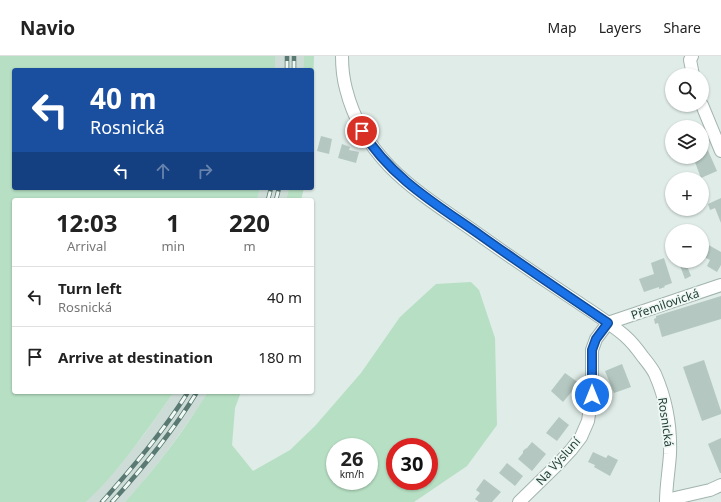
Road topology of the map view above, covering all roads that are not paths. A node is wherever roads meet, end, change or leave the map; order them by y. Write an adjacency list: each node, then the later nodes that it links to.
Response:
1 (342, 56): 7 (street, Rosnická)
2 (692, 56): 3 (street)
3 (692, 68)
4 (705, 112): 5 (street)
5 (721, 151)
6 (721, 285): 7 (street, Přemilovická)
7 (608, 323): 9 (street, Rosnická); 10 (street, Na Výsluní)
8 (721, 485): 9 (street)
9 (666, 501)
10 (519, 502)

